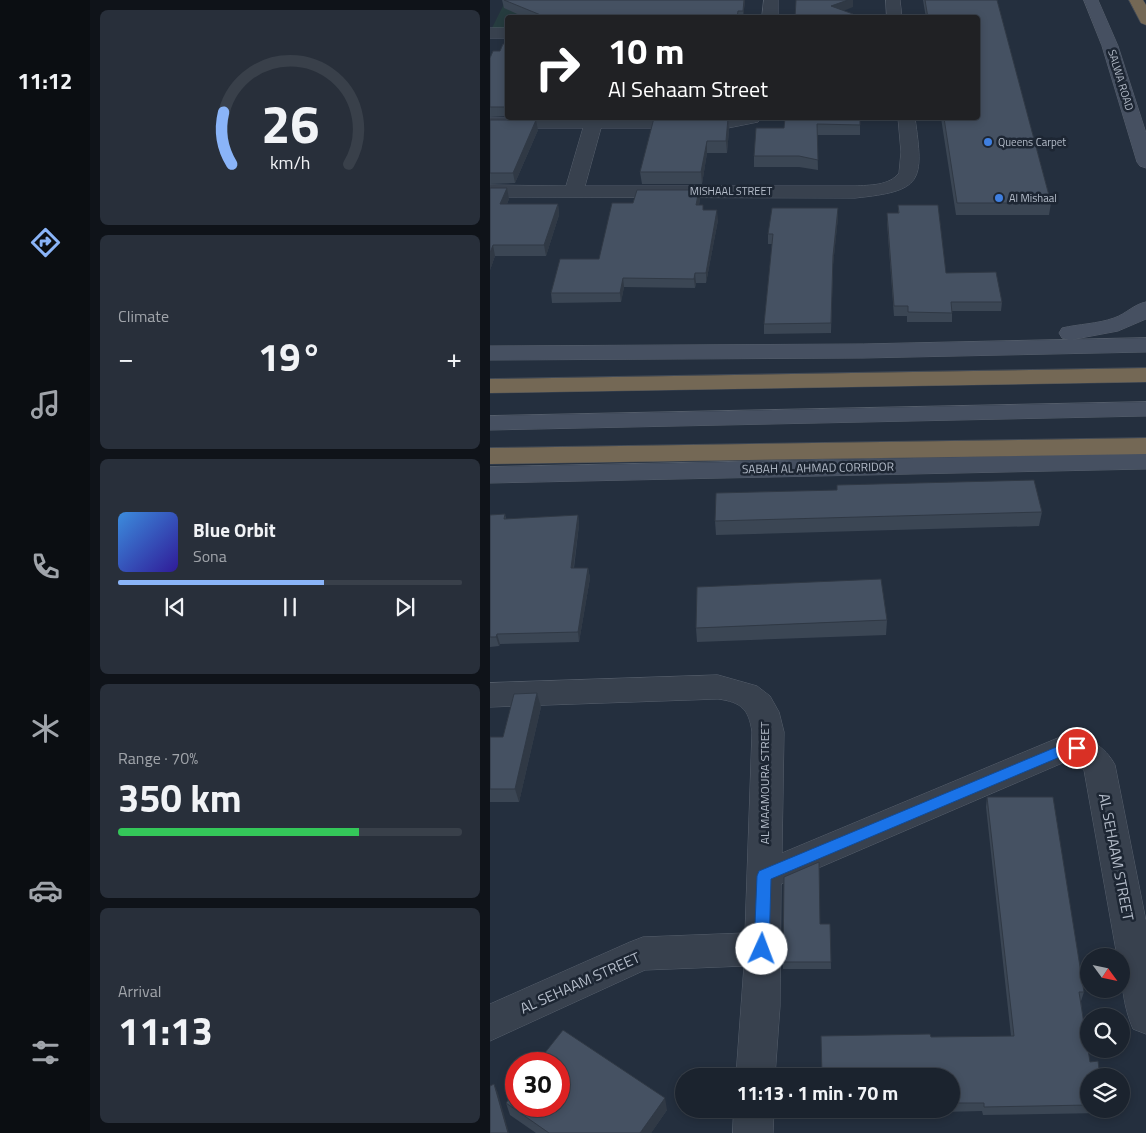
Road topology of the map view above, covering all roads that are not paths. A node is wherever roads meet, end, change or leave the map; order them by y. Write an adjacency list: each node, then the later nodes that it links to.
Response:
1 (771, 0): 5 (street)
2 (893, 0): 6 (street)
3 (1091, 0): 14 (main road, SALWA ROAD)
4 (1136, 0): 7 (highway)
5 (770, 15)
6 (895, 15)
7 (1146, 20)
8 (490, 33): 9 (street)
9 (505, 33)
10 (742, 120): 12 (street)
11 (906, 120): 16 (street, MISHAAL STREET)
12 (594, 122): 13 (street); 16 (street)
13 (490, 123)
14 (1146, 162)
15 (490, 190): 16 (street, MISHAAL STREET)
16 (574, 190)
17 (1146, 308): 19 (main road)
18 (1146, 345): 19 (main road)
19 (863, 351): 20 (main road)
20 (490, 352)
21 (1146, 375): 22 (highway)
22 (490, 386)
23 (1146, 409): 24 (main road)
24 (490, 423)
25 (1146, 446): 26 (highway, SABAH AL AHMAD CORRIDOR)
26 (490, 456)
27 (1146, 461): 28 (main road, SABAH AL AHMAD CORRIDOR)
28 (490, 475)
29 (490, 694): 30 (street, AL MAAMOURA STREET)
30 (764, 876): 31 (street, AL MAAMOURA STREET); 32 (street, AL SEHAAM STREET)
31 (762, 949): 33 (street, AL SEHAAM STREET); 34 (street, AL MAAMOURA STREET)
32 (1146, 1016)
33 (490, 1023)
34 (757, 1068)
35 (754, 1118): 36 (street)
36 (753, 1133)

